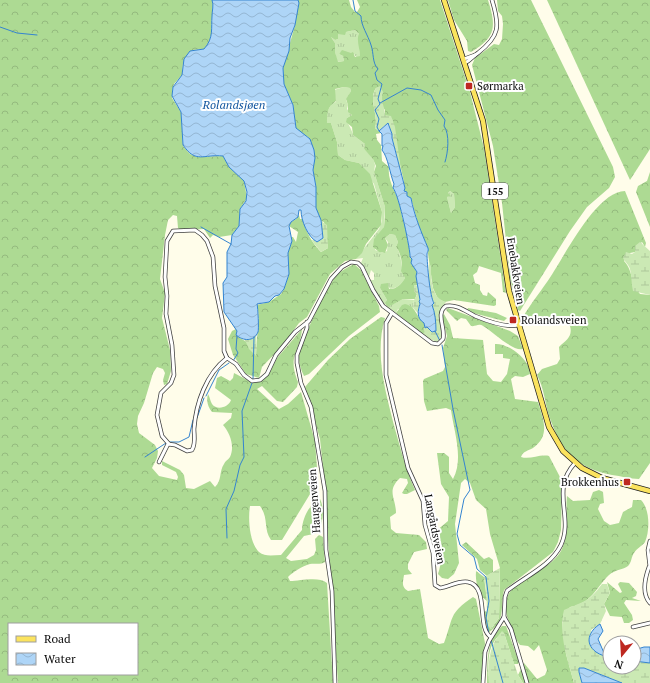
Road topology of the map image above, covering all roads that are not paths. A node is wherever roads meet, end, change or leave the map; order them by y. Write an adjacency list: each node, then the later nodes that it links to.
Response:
1 (444, 0): 3 (main road, Enebakkveien / 155)
2 (492, 0): 3 (street)
3 (464, 61): 6 (main road, Enebakkveien / 155)
4 (392, 313): 5 (street); 6 (street); 18 (street, Langårdsveien)
5 (307, 322): 7 (street); 19 (street, Haugenveien)
6 (518, 325): 10 (main road, Enebakkveien / 155)
7 (228, 358): 8 (street); 8 (street)
8 (169, 444): 9 (street)
9 (159, 462)
10 (575, 463): 11 (main road, Enebakkveien / 155); 15 (street)
11 (650, 491)
12 (650, 540): 13 (street)
13 (649, 567): 14 (street)
14 (650, 603)
15 (504, 617): 18 (street); 21 (street)
16 (650, 623): 17 (street)
17 (632, 627)
18 (491, 637): 20 (street)
19 (335, 683)
20 (483, 683)
21 (527, 683)

